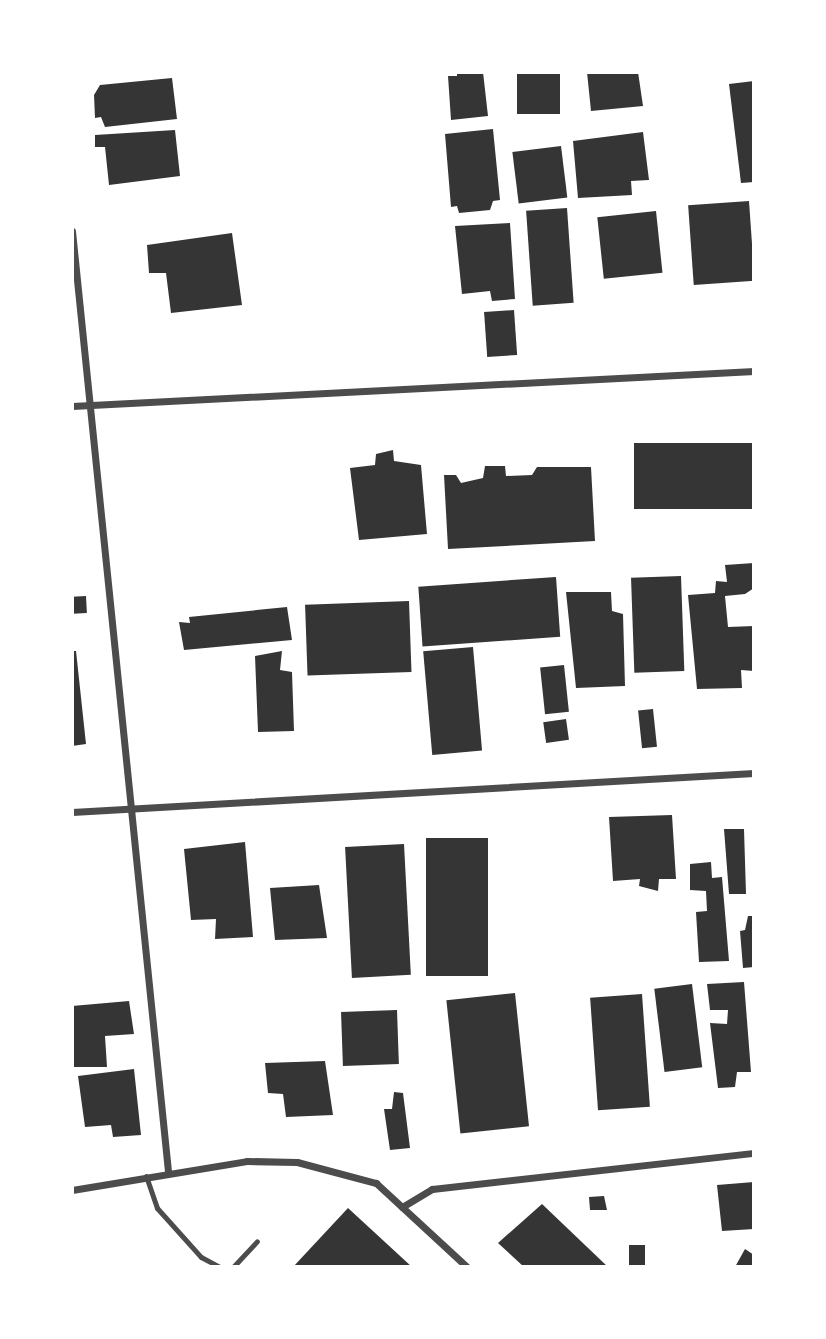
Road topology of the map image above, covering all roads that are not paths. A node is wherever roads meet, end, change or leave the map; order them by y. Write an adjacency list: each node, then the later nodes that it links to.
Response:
1 (72, 231): 3 (street)
2 (754, 371): 3 (street)
3 (93, 404): 4 (street); 6 (street)
4 (72, 406)
5 (754, 773): 6 (street)
6 (130, 808): 7 (street); 9 (street)
7 (72, 812)
8 (754, 1153): 12 (street)
9 (168, 1172): 10 (street); 12 (street)
10 (146, 1175): 11 (street); 14 (lane)
11 (72, 1190)
12 (402, 1208): 16 (street)
13 (257, 1241): 15 (lane)
14 (220, 1267)
15 (233, 1267)
16 (467, 1267)

